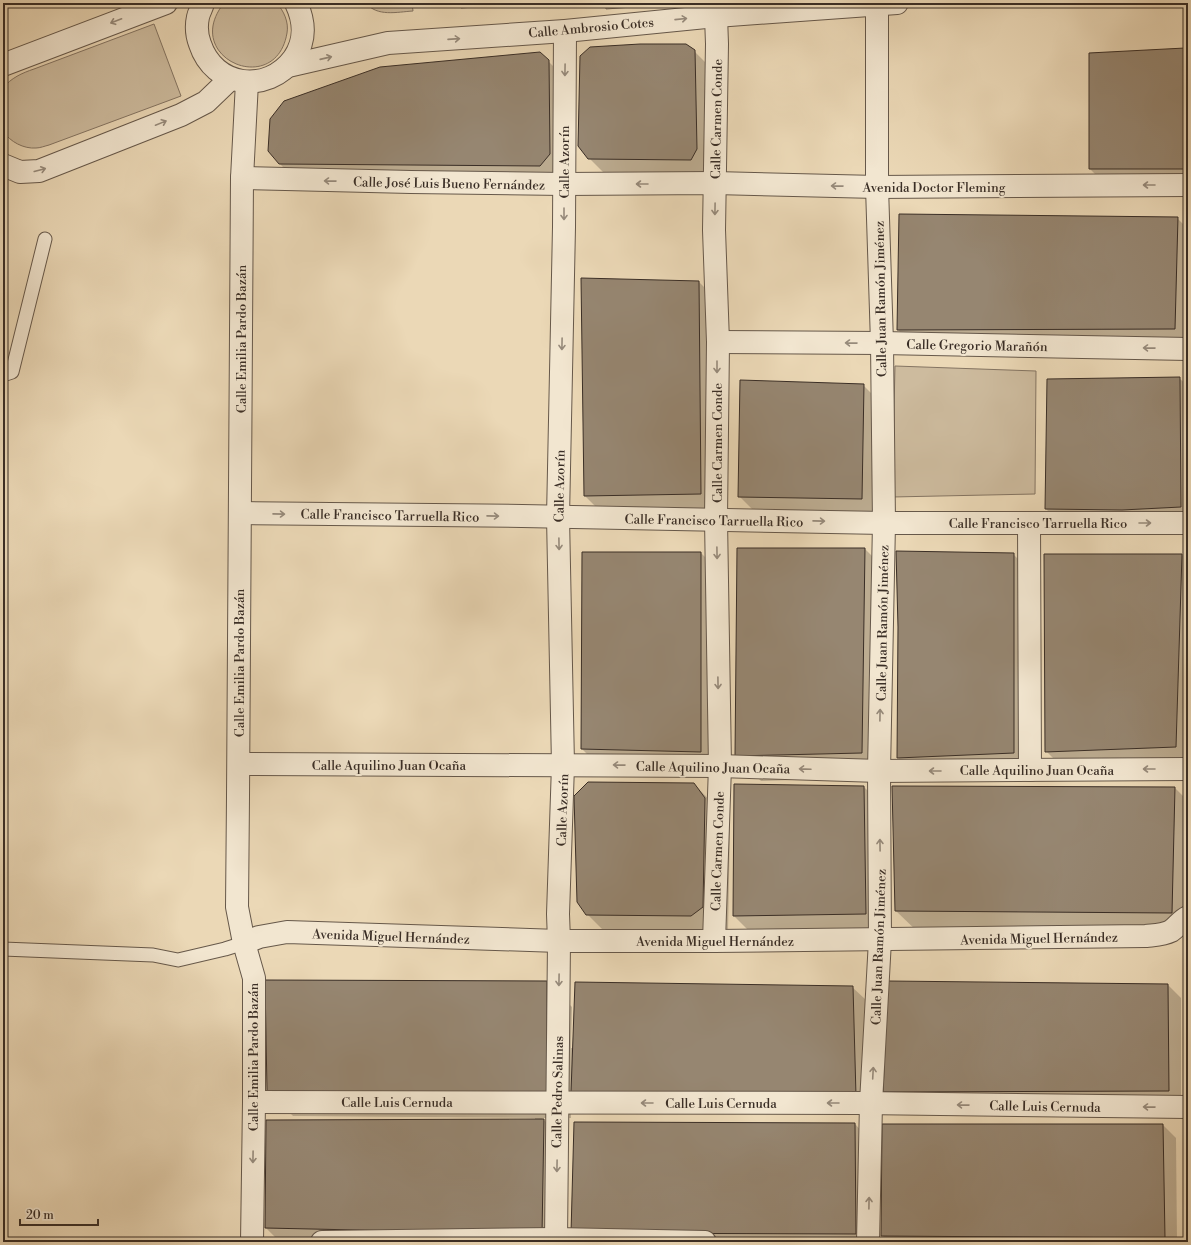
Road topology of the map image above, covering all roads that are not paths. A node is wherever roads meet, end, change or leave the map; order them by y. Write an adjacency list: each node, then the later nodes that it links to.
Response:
1 (166, 3): 7 (street, one-way to 7)
2 (204, 3): 9 (street)
3 (296, 3): 8 (street)
4 (887, 4): 5 (street, Calle Ambrosio Cotes); 16 (street, Calle Juan Ramón Jiménez)
5 (716, 16): 6 (street, Calle Ambrosio Cotes, one-way to 5); 12 (street, Calle Carmen Conde)
6 (565, 31): 8 (street, Calle Ambrosio Cotes, one-way to 6); 13 (street, Calle Azorín, one-way to 13)
7 (3, 65)
8 (288, 66): 9 (street)
9 (238, 80): 10 (street, one-way to 9); 11 (street, Calle Emilia Pardo Bazán)
10 (3, 165)
11 (242, 178): 13 (street, Calle José Luis Bueno Fernández, one-way to 11); 22 (street, Calle Emilia Pardo Bazán)
12 (715, 183): 14 (street, Avenida Doctor Fleming); 16 (street, Avenida Doctor Fleming, one-way to 12); 18 (street, Calle Carmen Conde, one-way to 18)
13 (564, 184): 14 (street, Calle José Luis Bueno Fernández, one-way to 13); 23 (street, Calle Azorín, one-way to 23)
14 (681, 184)
15 (1188, 185): 16 (street, Avenida Doctor Fleming, one-way to 16)
16 (877, 187): 19 (street, Calle Juan Ramón Jiménez)
17 (45, 239): 21 (lane)
18 (718, 342): 19 (street, Calle Gregorio Marañón, one-way to 18); 24 (street, Calle Carmen Conde, one-way to 24)
19 (882, 343): 20 (street, Calle Gregorio Marañón, one-way to 19); 25 (street, Calle Juan Ramón Jiménez)
20 (1188, 349)
21 (3, 375)
22 (240, 513): 23 (street, Calle Francisco Tarruella Rico, one-way to 23); 28 (street, Calle Emilia Pardo Bazán)
23 (558, 517): 24 (street, Calle Francisco Tarruella Rico); 29 (street, Calle Azorín, one-way to 29)
24 (716, 519): 25 (street, Calle Francisco Tarruella Rico, one-way to 25); 30 (street, Calle Carmen Conde, one-way to 30)
25 (884, 523): 26 (street, Calle Francisco Tarruella Rico); 33 (street, Calle Juan Ramón Jiménez, one-way to 25)
26 (1029, 523): 27 (street, Calle Francisco Tarruella Rico, one-way to 27); 32 (street)
27 (1188, 523)
28 (239, 764): 29 (street, Calle Aquilino Juan Ocaña); 37 (street, Calle Emilia Pardo Bazán)
29 (563, 765): 30 (street, Calle Aquilino Juan Ocaña, one-way to 29); 38 (street, Calle Azorín)
30 (720, 766): 33 (street, Calle Aquilino Juan Ocaña, one-way to 30); 36 (street, Calle Carmen Conde)
31 (1188, 769): 32 (street, Calle Aquilino Juan Ocaña, one-way to 32)
32 (1030, 770): 33 (street, Calle Aquilino Juan Ocaña, one-way to 33)
33 (879, 771): 35 (street, Calle Juan Ramón Jiménez, one-way to 33)
34 (1186, 915): 35 (street, Avenida Miguel Hernández)
35 (880, 940): 36 (street, Avenida Miguel Hernández); 42 (street, Calle Juan Ramón Jiménez, one-way to 35)
36 (714, 941): 38 (street, Avenida Miguel Hernández)
37 (244, 942): 38 (street, Avenida Miguel Hernández); 39 (lane); 40 (street, Calle Emilia Pardo Bazán)
38 (559, 942): 41 (street, Calle Pedro Salinas, one-way to 41)
39 (3, 949)
40 (254, 1102): 41 (street, Calle Luis Cernuda); 45 (street, Calle Emilia Pardo Bazán, one-way to 45)
41 (557, 1103): 42 (street, Calle Luis Cernuda, one-way to 41); 44 (street, Calle Pedro Salinas, one-way to 44)
42 (871, 1104): 43 (street, Calle Luis Cernuda, one-way to 42); 48 (street, Calle Juan Ramón Jiménez, one-way to 42)
43 (1188, 1107)
44 (556, 1240): 46 (street); 47 (street)
45 (252, 1242)
46 (322, 1242)
47 (705, 1242)
48 (868, 1242)

